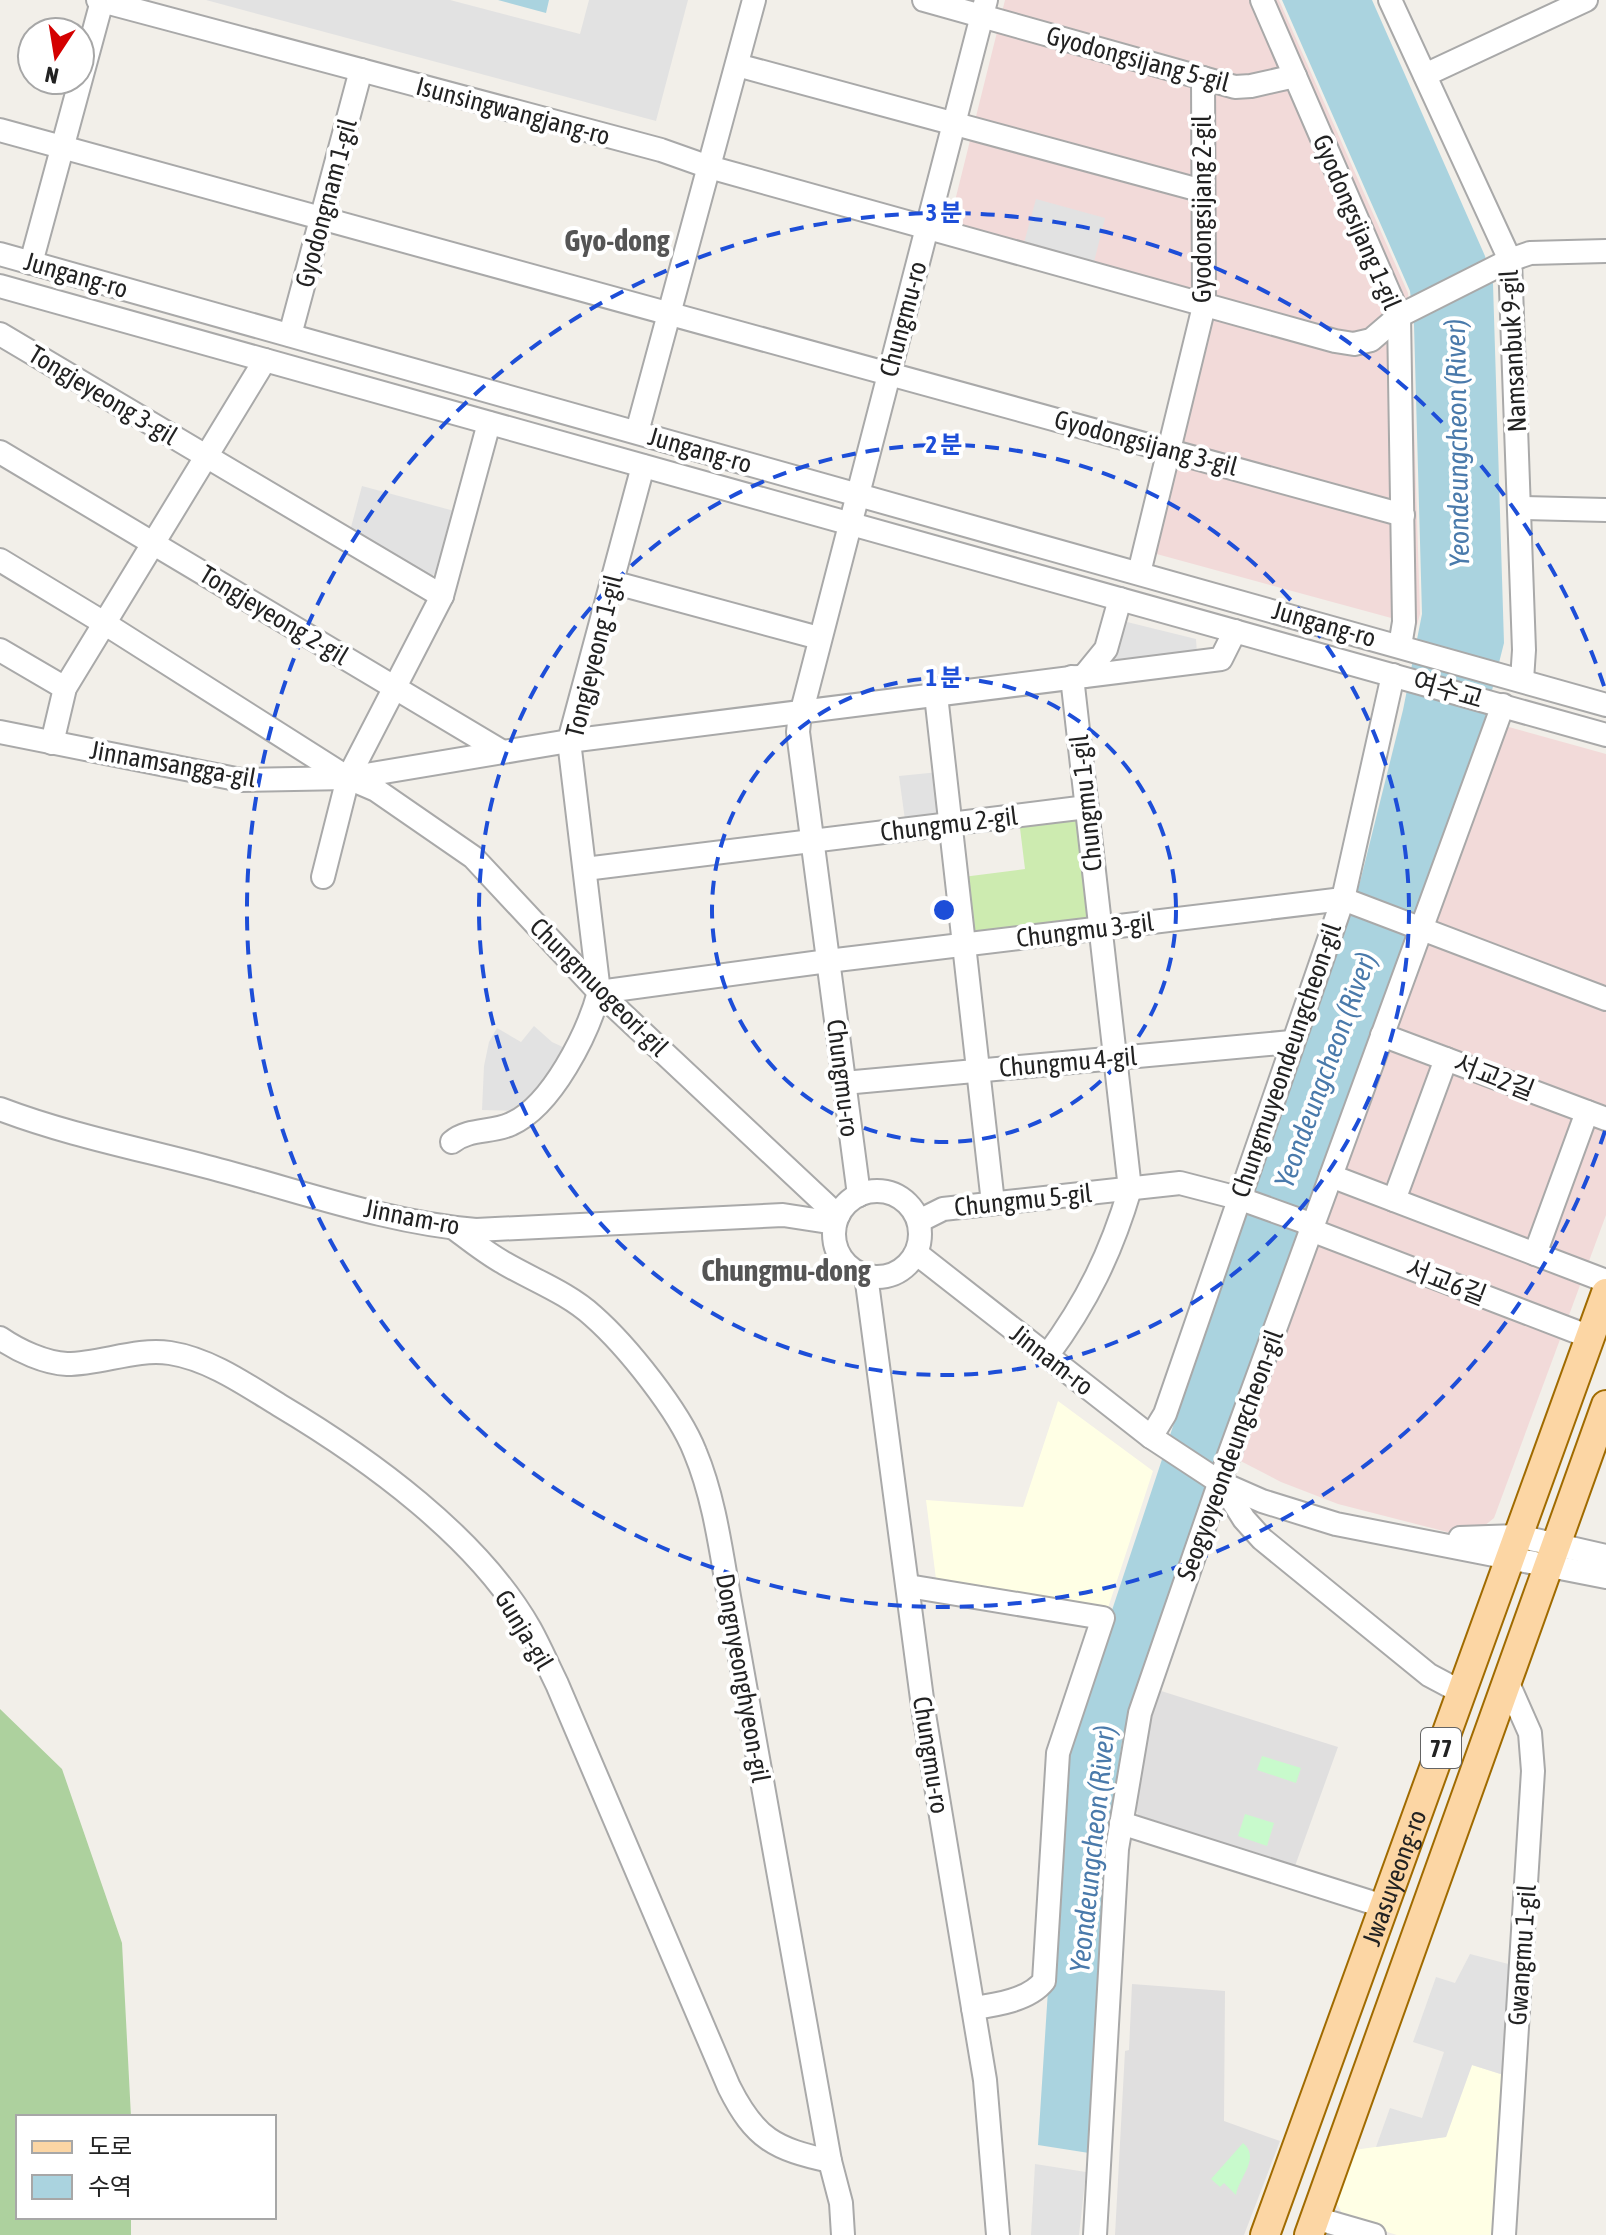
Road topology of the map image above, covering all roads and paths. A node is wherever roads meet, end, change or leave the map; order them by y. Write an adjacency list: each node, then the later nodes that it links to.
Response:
1 (100, 0): 9 (street, Isunsingwangjang-ro); 15 (street)
2 (754, 0): 8 (street)
3 (924, 0): 7 (street, Gyodongsijang 5-gil)
4 (1262, 0): 11 (street, Gyodongsijang 1-gil)
5 (1390, 0): 10 (street, Namsanbuk 9-gil)
6 (1586, 0): 10 (street)
7 (984, 8): 12 (street, Gyodongsijang 5-gil); 13 (street, Chungmu-ro)
8 (737, 65): 13 (street); 16 (street)
9 (361, 70): 16 (street, Isunsingwangjang-ro); 18 (street, Gyodongnam 1-gil)
10 (1425, 75): 23 (street, Namsanbuk 9-gil)
11 (1295, 76): 12 (street, Gyodongsijang 5-gil); 27 (street, Gyodongsijang 1-gil)
12 (1203, 78): 17 (street, Gyodongsijang 2-gil)
13 (954, 123): 17 (street); 19 (street, Chungmu-ro)
14 (0, 130): 15 (street, Gyodongsijang 3-gil)
15 (63, 147): 18 (street, Gyodongsijang 3-gil); 22 (street)
16 (709, 167): 19 (street, Isunsingwangjang-ro); 26 (street)
17 (1203, 191): 25 (street, Gyodongsijang 2-gil)
18 (322, 218): 26 (street, Gyodongsijang 3-gil); 29 (street, Gyodongnam 1-gil)
19 (926, 228): 25 (street, Isunsingwangjang-ro); 31 (street, Chungmu-ro)
20 (1606, 251): 23 (street, Isunsingwangjang-ro)
21 (0, 254): 22 (street, Jungang-ro)
22 (31, 263): 29 (street, Jungang-ro)
23 (1502, 264): 27 (street, Isunsingwangjang-ro); 39 (street, Namsanbuk 9-gil)
24 (0, 286): 30 (street, 여수교)
25 (1204, 306): 27 (street, Isunsingwangjang-ro); 34 (street, Gyodongsijang 2-gil)
26 (669, 313): 31 (street, Gyodongsijang 3-gil); 33 (street)
27 (1399, 316): 41 (street, Gyodongsijang 1-gil)
28 (0, 334): 36 (street, Tongjeyeong 3-gil)
29 (290, 335): 33 (street, Jungang-ro)
30 (265, 360): 32 (street, 여수교); 36 (street, Tongjeyeong 3-gil)
31 (889, 373): 34 (street, Gyodongsijang 3-gil); 38 (street, Chungmu-ro)
32 (489, 423): 37 (street, 여수교); 47 (street)
33 (637, 432): 38 (street, Jungang-ro)
34 (1169, 449): 41 (street, Gyodongsijang 3-gil); 45 (street, Gyodongsijang 2-gil)
35 (0, 452): 43 (street)
36 (206, 456): 43 (street, Tongjeyeong 3-gil); 47 (street)
37 (643, 466): 42 (street, 여수교); 46 (street, Tongjeyeong 1-gil)
38 (857, 494): 42 (street, Chungmu-ro); 45 (street, Jungang-ro)
39 (1519, 508): 40 (street); 56 (street, Namsanbuk 9-gil)
40 (1606, 510)
41 (1403, 515): 52 (street, Gyodongsijang 1-gil)
42 (850, 523): 48 (street, 여수교); 51 (street, Chungmu-ro)
43 (153, 543): 49 (street, Tongjeyeong 3-gil); 57 (street, Tongjeyeong 2-gil)
44 (0, 560): 49 (street)
45 (1139, 573): 52 (street, Jungang-ro)
46 (612, 582): 51 (street); 65 (street, Tongjeyeong 1-gil)
47 (442, 596): 57 (street)
48 (1120, 599): 50 (street, 여수교); 55 (street)
49 (104, 623): 58 (street, Tongjeyeong 3-gil); 68 (street, Jinnamsangga-gil)
50 (1235, 631): 54 (street, 여수교); 55 (street)
51 (819, 638): 62 (street, Chungmu-ro)
52 (1400, 646): 56 (street, 여수교)
53 (0, 650): 58 (street)
54 (1393, 675): 60 (street, 여수교); 74 (street, Chungmuyeondeungcheon-gil)
55 (1078, 677): 59 (street); 69 (street, Chungmu 1-gil)
56 (1514, 678): 61 (street)
57 (394, 687): 67 (street); 68 (street)
58 (65, 688): 66 (street, Tongjeyeong 3-gil)
59 (936, 695): 62 (street); 70 (street)
60 (1503, 705): 64 (street, 여수교); 75 (street, Seogyoyeondeungcheon-gil)
61 (1606, 705)
62 (800, 711): 65 (street, Jinnamsangga-gil); 71 (street, Chungmu-ro)
63 (0, 732): 66 (street, Jinnamsangga-gil)
64 (1606, 735)
65 (569, 741): 67 (street, Jinnamsangga-gil); 72 (street, Tongjeyeong 1-gil)
66 (52, 743): 68 (street, Jinnamsangga-gil)
67 (501, 751): 68 (street, Jinnamsangga-gil)
68 (348, 778): 73 (street); 79 (street, Chungmuogeori-gil)
69 (1087, 807): 70 (street, Chungmu 2-gil); 76 (street, Chungmu 1-gil)
70 (950, 824): 71 (street, Chungmu 2-gil); 77 (street)
71 (812, 841): 72 (street); 78 (street, Chungmu-ro)
72 (585, 869): 79 (street, Tongjeyeong 1-gil)
73 (323, 877)
74 (1343, 899): 75 (street); 76 (street, Chungmu 3-gil); 82 (street, Chungmuyeondeungcheon-gil)
75 (1416, 926): 80 (street); 81 (street, Seogyoyeondeungcheon-gil)
76 (1100, 928): 77 (street, Chungmu 3-gil); 83 (street, Chungmu 1-gil)
77 (964, 944): 78 (street, Chungmu 3-gil); 85 (street)
78 (828, 961): 79 (street); 86 (street, Chungmu-ro)
79 (599, 992): 89 (street); 96 (street, Chungmuogeori-gil)
80 (1606, 999)
81 (1382, 1035): 84 (street, 서교2길); 90 (street, Seogyoyeondeungcheon-gil)
82 (1291, 1042): 83 (street, Chungmu 4-gil); 93 (street, Chungmuyeondeungcheon-gil)
83 (1115, 1058): 85 (street, Chungmu 4-gil); 91 (street, Chungmu 5-gil)
84 (1446, 1059): 88 (street, 서교2길); 94 (street)
85 (978, 1070): 86 (street, Chungmu 4-gil); 95 (street)
86 (844, 1083): 92 (street, Chungmu-ro)
87 (0, 1109): 99 (street, Jinnam-ro)
88 (1596, 1116): 101 (street)
89 (452, 1142)
90 (1331, 1176): 94 (street); 98 (street, Seogyoyeondeungcheon-gil)
91 (1130, 1189): 93 (street, Chungmu 5-gil); 95 (street, Chungmu 5-gil); 107 (street, Chungmu 5-gil)
92 (859, 1195): 96 (street); 97 (street)
93 (1238, 1198): 98 (street, Chungmu 5-gil); 111 (street, Chungmuyeondeungcheon-gil)
94 (1394, 1200): 101 (street)
95 (993, 1203): 97 (street, Chungmu 5-gil)
96 (836, 1219): 99 (street, Jinnam-ro); 102 (street)
97 (919, 1221): 100 (street)
98 (1308, 1226): 105 (street, 서교6길); 112 (street, Seogyoyeondeungcheon-gil)
99 (454, 1228): 125 (street, Dongnyeonghyeon-gil)
100 (916, 1253): 102 (street); 107 (street, Jinnam-ro)
101 (1535, 1254): 103 (street)
102 (866, 1275): 117 (street, Chungmu-ro)
103 (1606, 1281)
104 (1606, 1293): 105 (main road, Jwasuyeong-ro / 77)
105 (1590, 1337): 108 (main road, Jwasuyeong-ro / 77)
106 (0, 1338): 125 (street, Gunja-gil)
107 (1047, 1356): 111 (street, Jinnam-ro)
108 (1574, 1380): 109 (main road); 113 (main road, Jwasuyeong-ro / 77)
109 (1606, 1390)
110 (1606, 1405): 114 (main road, Jwasuyeong-ro / 77)
111 (1151, 1437): 112 (street, Jinnam-ro)
112 (1221, 1483): 113 (street); 119 (street); 122 (street, Seogyoyeondeungcheon-gil)
113 (1514, 1546): 114 (street); 119 (main road, Jwasuyeong-ro / 77)
114 (1552, 1555): 115 (street); 116 (street); 118 (main road, Jwasuyeong-ro / 77)
115 (1606, 1556)
116 (1606, 1577)
117 (908, 1586): 124 (street, Chungmu-ro); 124 (street)
118 (1507, 1681): 121 (main road, Jwasuyeong-ro / 77); 132 (street, Gwangmu 1-gil)
119 (1461, 1692): 120 (main road, Jwasuyeong-ro / 77)
120 (1435, 1764): 121 (main road); 123 (main road, Jwasuyeong-ro / 77)
121 (1472, 1778): 126 (main road, Jwasuyeong-ro / 77)
122 (1121, 1823): 123 (street); 129 (street, Seogyoyeondeungcheon-gil)
123 (1383, 1906): 130 (main road, Jwasuyeong-ro / 77)
124 (973, 2008): 128 (street, Chungmu-ro)
125 (830, 2161): 127 (street, Dongnyeonghyeon-gil)
126 (1312, 2226): 131 (street)
127 (843, 2235)
128 (998, 2235)
129 (1095, 2235)
130 (1265, 2235)
131 (1374, 2235)
132 (1504, 2235)

